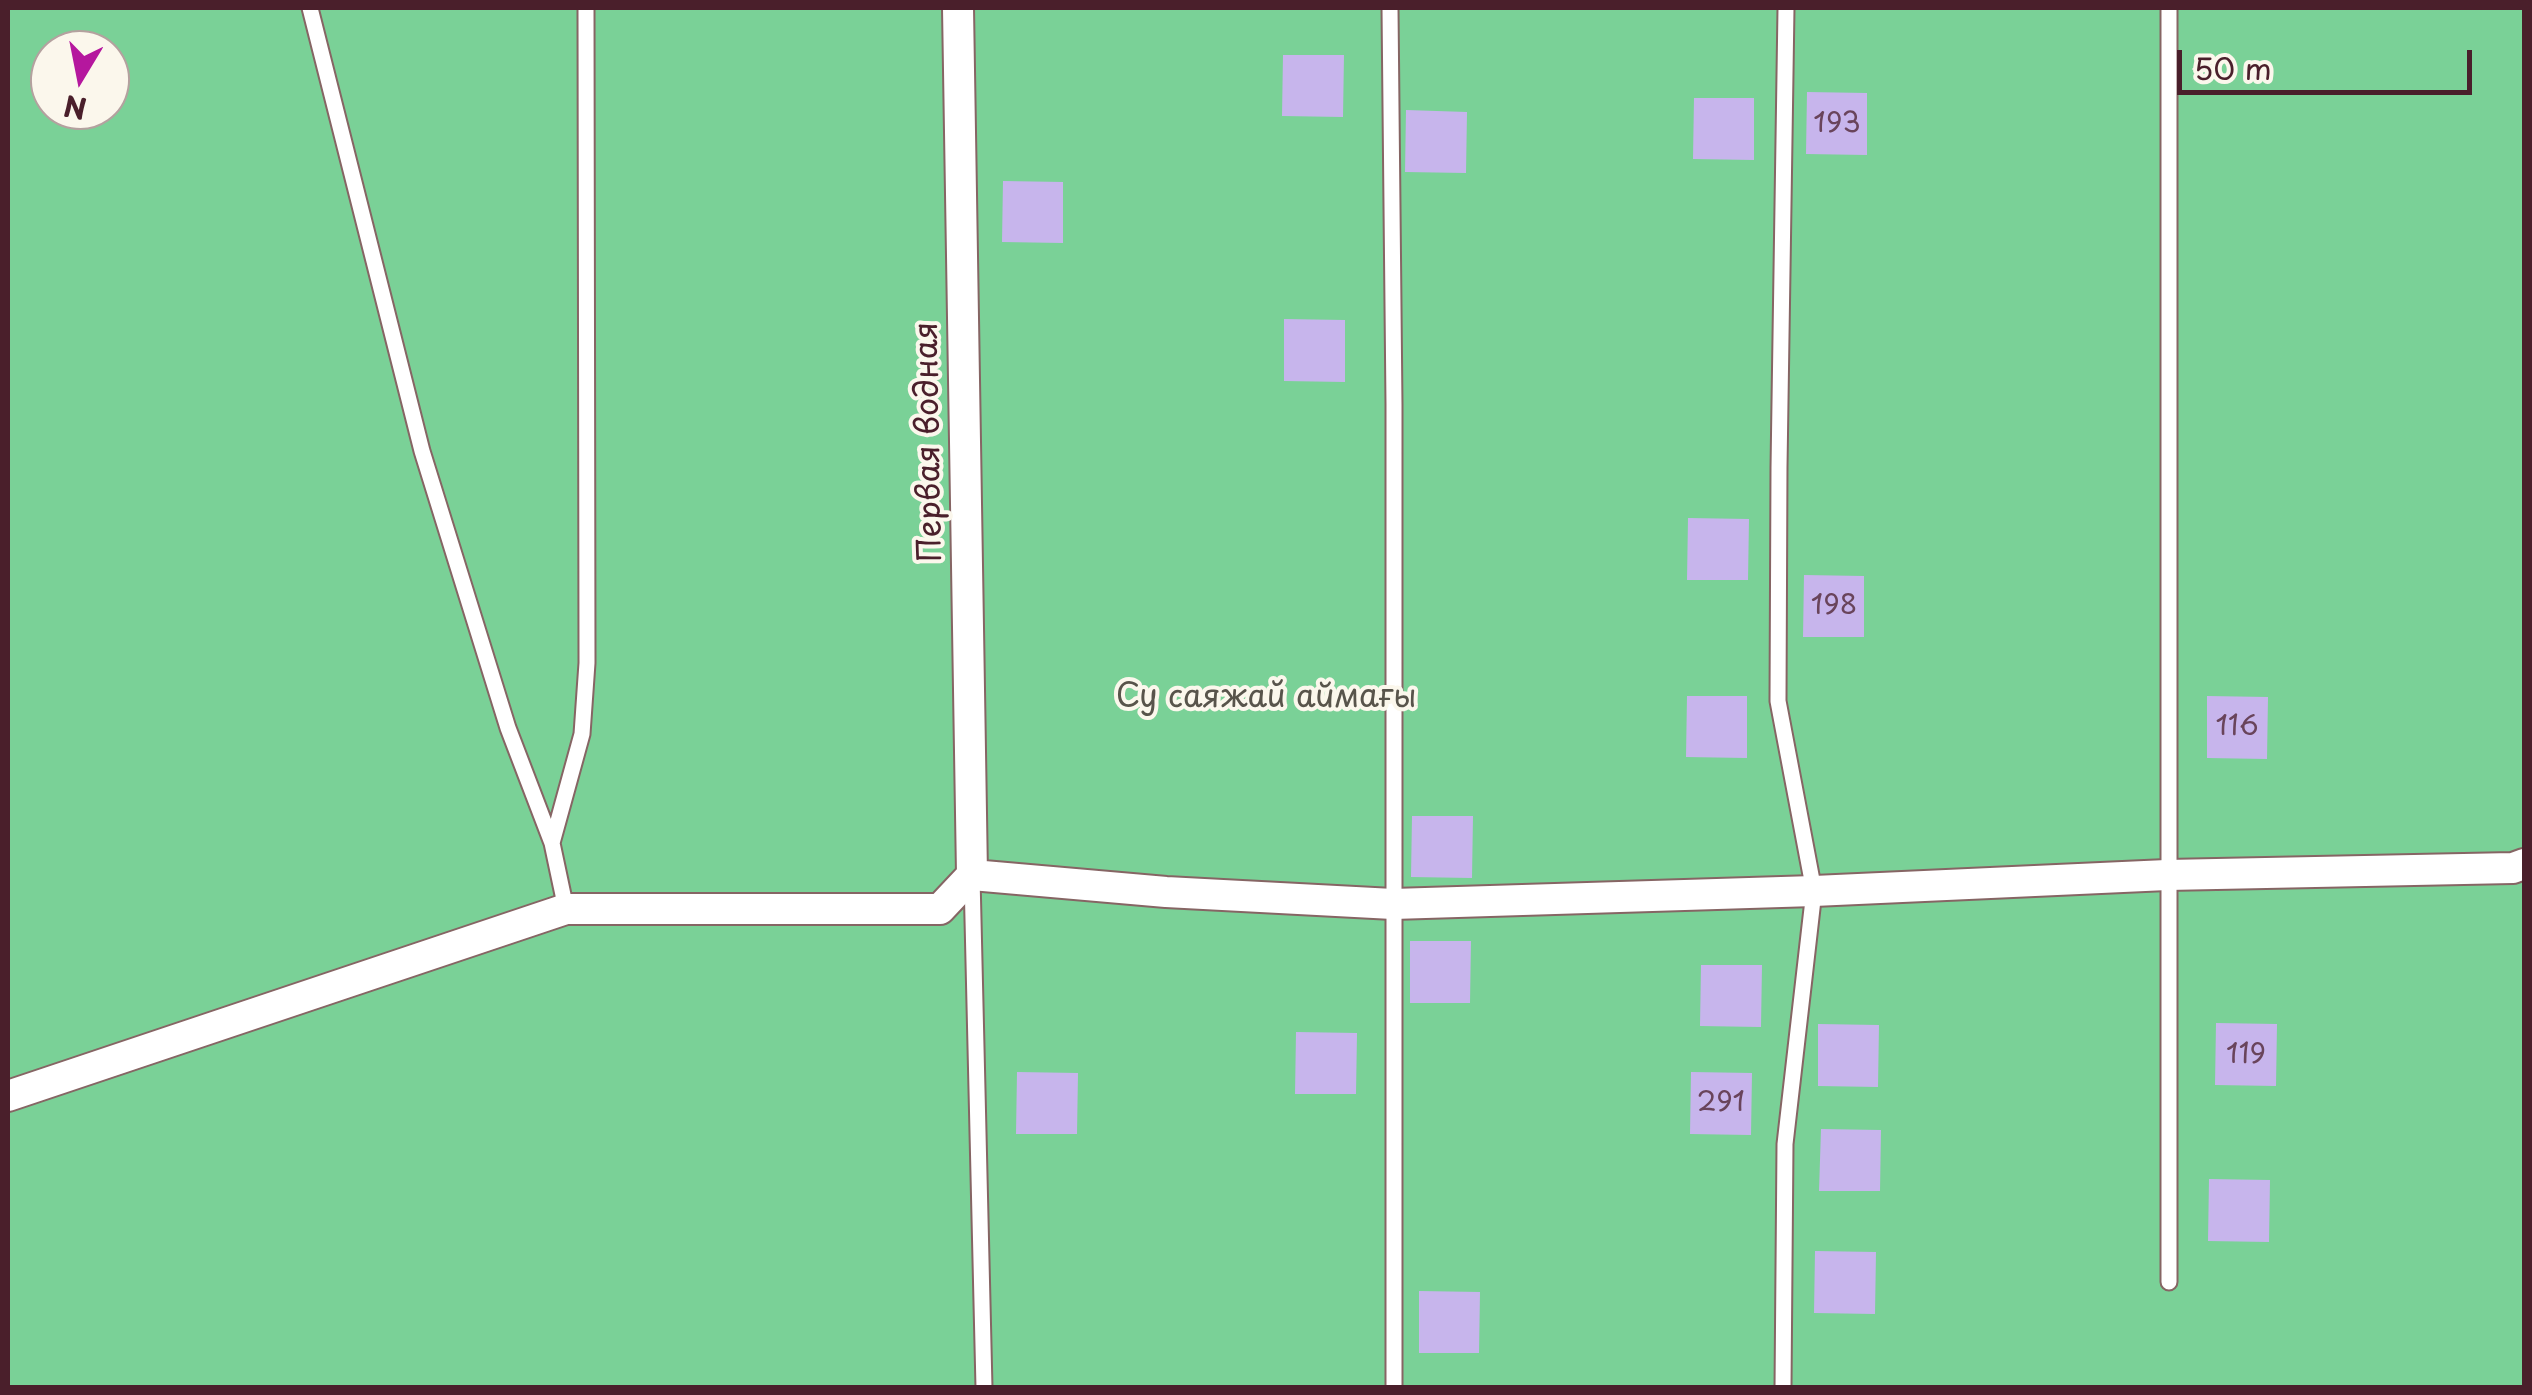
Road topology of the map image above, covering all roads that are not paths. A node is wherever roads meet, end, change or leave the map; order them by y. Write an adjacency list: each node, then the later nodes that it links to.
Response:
1 (310, 8): 7 (lane)
2 (586, 8): 7 (lane)
3 (958, 8): 9 (street, Первая водная)
4 (1390, 8): 12 (lane)
5 (1786, 8): 11 (lane)
6 (2169, 8): 10 (lane)
7 (552, 843): 13 (lane)
8 (2519, 866): 10 (street)
9 (972, 875): 12 (street); 13 (street); 16 (lane)
10 (2167, 875): 11 (street); 15 (lane)
11 (1814, 891): 12 (street); 18 (lane)
12 (1393, 904): 17 (lane)
13 (566, 909): 14 (street)
14 (8, 1096)
15 (2169, 1282)
16 (984, 1388)
17 (1394, 1388)
18 (1783, 1388)

